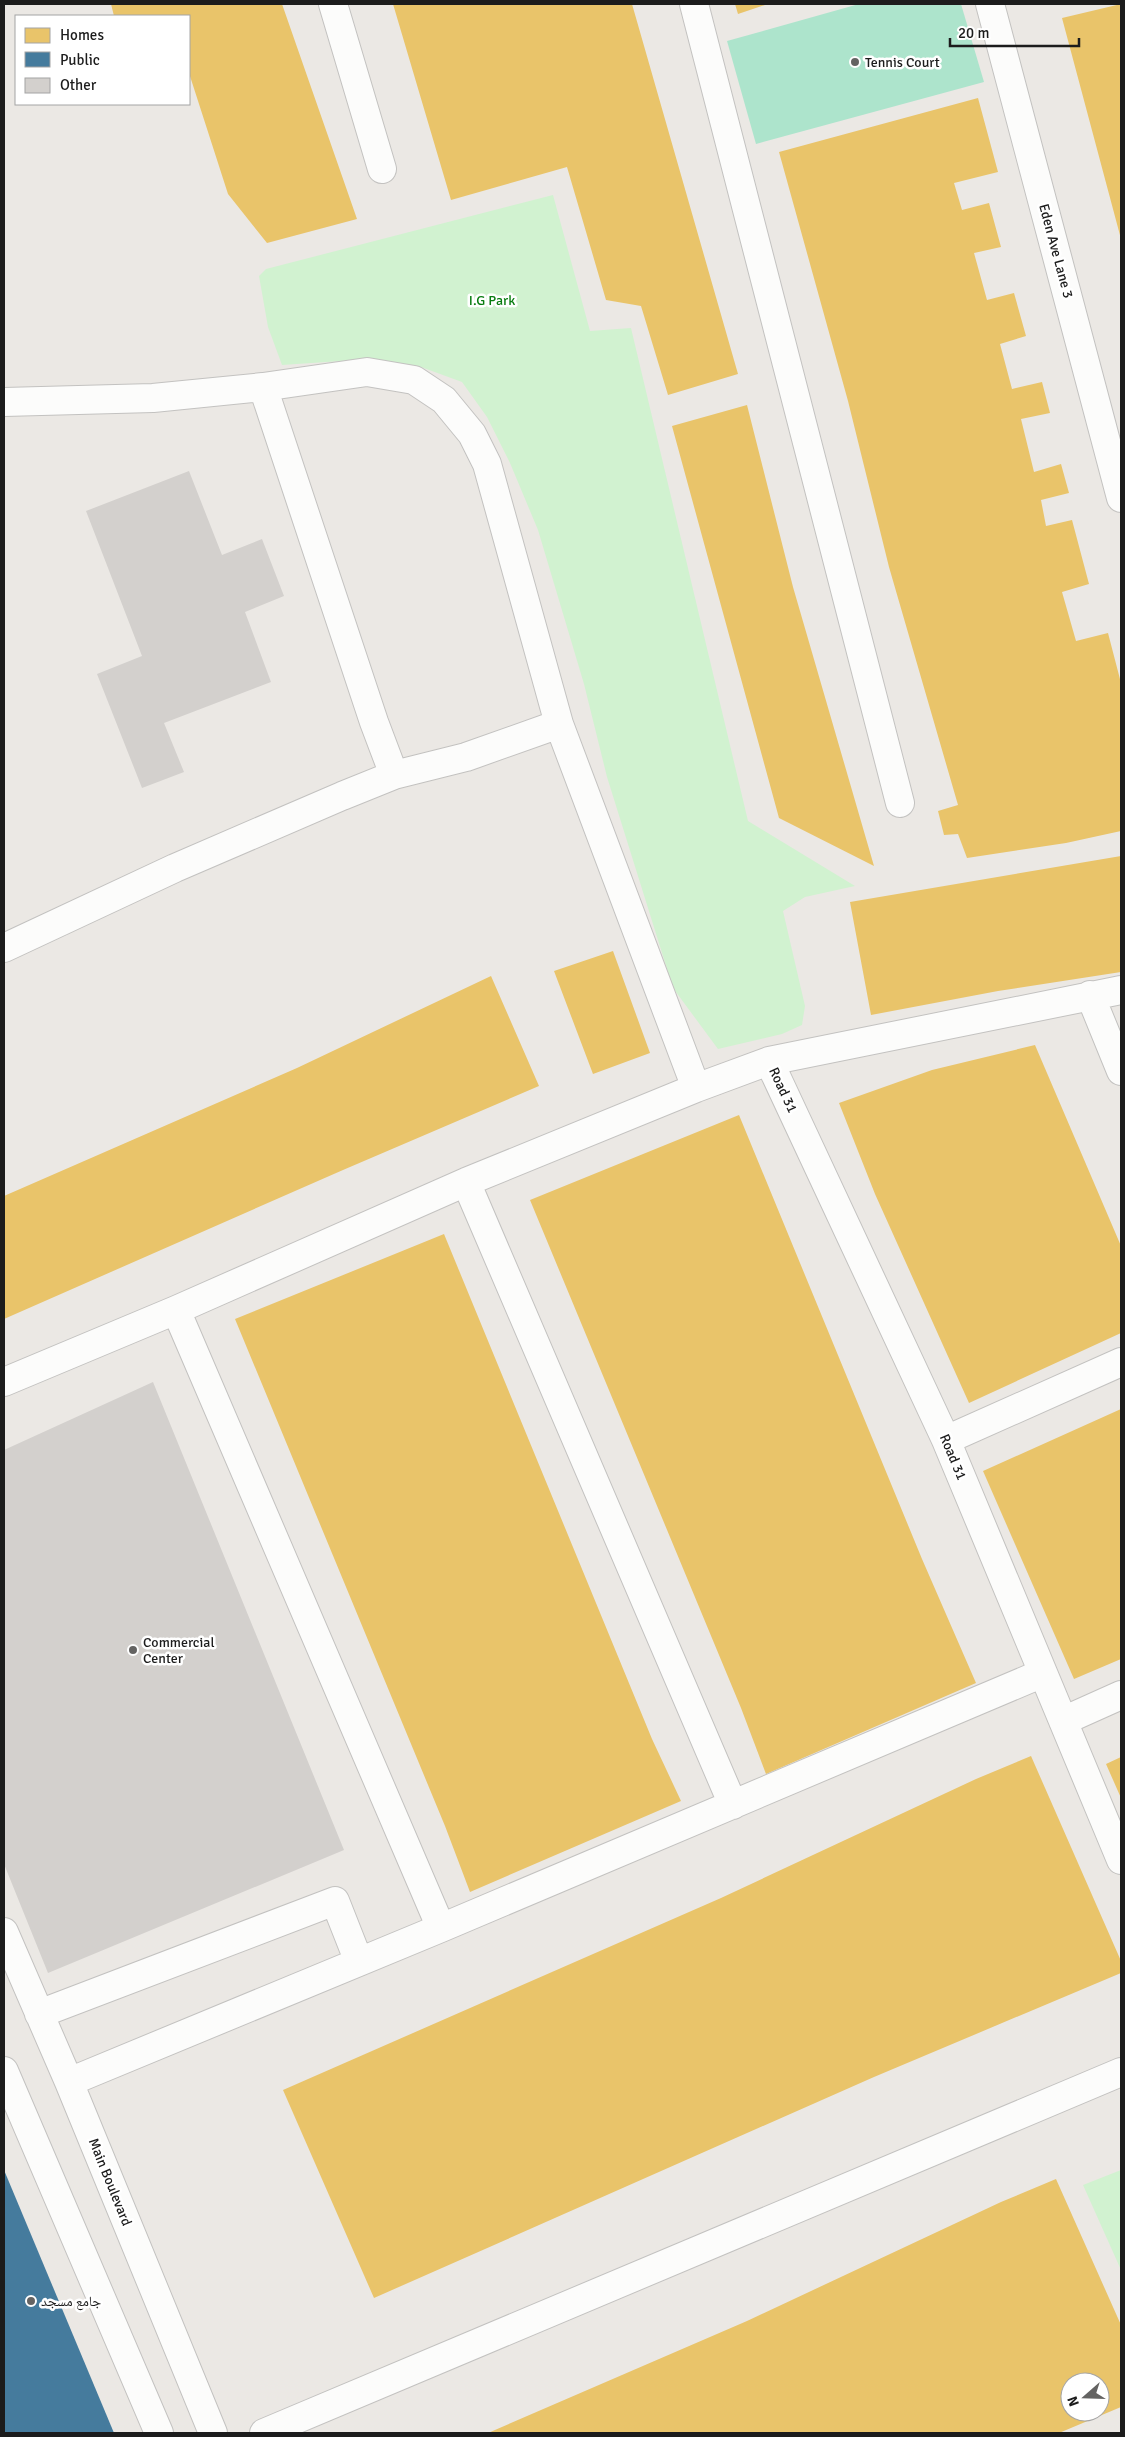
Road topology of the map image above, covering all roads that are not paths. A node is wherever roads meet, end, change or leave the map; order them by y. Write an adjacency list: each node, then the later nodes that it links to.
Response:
1 (333, 4): 4 (street)
2 (694, 4): 10 (street)
3 (990, 4): 7 (street, Eden Ave Lane 3)
4 (382, 169)
5 (263, 387): 6 (street); 8 (street); 9 (street)
6 (4, 402)
7 (1121, 498)
8 (559, 724): 9 (street); 16 (street)
9 (394, 775): 11 (street)
10 (900, 803)
11 (4, 948)
12 (1121, 990): 13 (street)
13 (1090, 995): 14 (street); 15 (street)
14 (769, 1061): 16 (street); 21 (street, Road 31)
15 (1121, 1071)
16 (696, 1088): 17 (street)
17 (466, 1182): 18 (street); 25 (street)
18 (176, 1310): 20 (street); 27 (street)
19 (1121, 1362): 21 (street)
20 (4, 1382)
21 (946, 1440): 22 (street, Road 31)
22 (1043, 1673): 24 (street, Road 31); 25 (street)
23 (1121, 1695): 24 (street)
24 (1063, 1721): 26 (street, Road 31)
25 (732, 1804): 27 (street)
26 (1121, 1860)
27 (441, 1928): 29 (street)
28 (4, 1932): 30 (street, Main Boulevard)
29 (359, 1962): 30 (street); 33 (street)
30 (39, 2014): 33 (street, Main Boulevard)
31 (4, 2071): 34 (street)
32 (1121, 2072): 36 (street)
33 (70, 2082): 35 (street, Main Boulevard)
34 (159, 2433)
35 (213, 2433)
36 (264, 2433)

